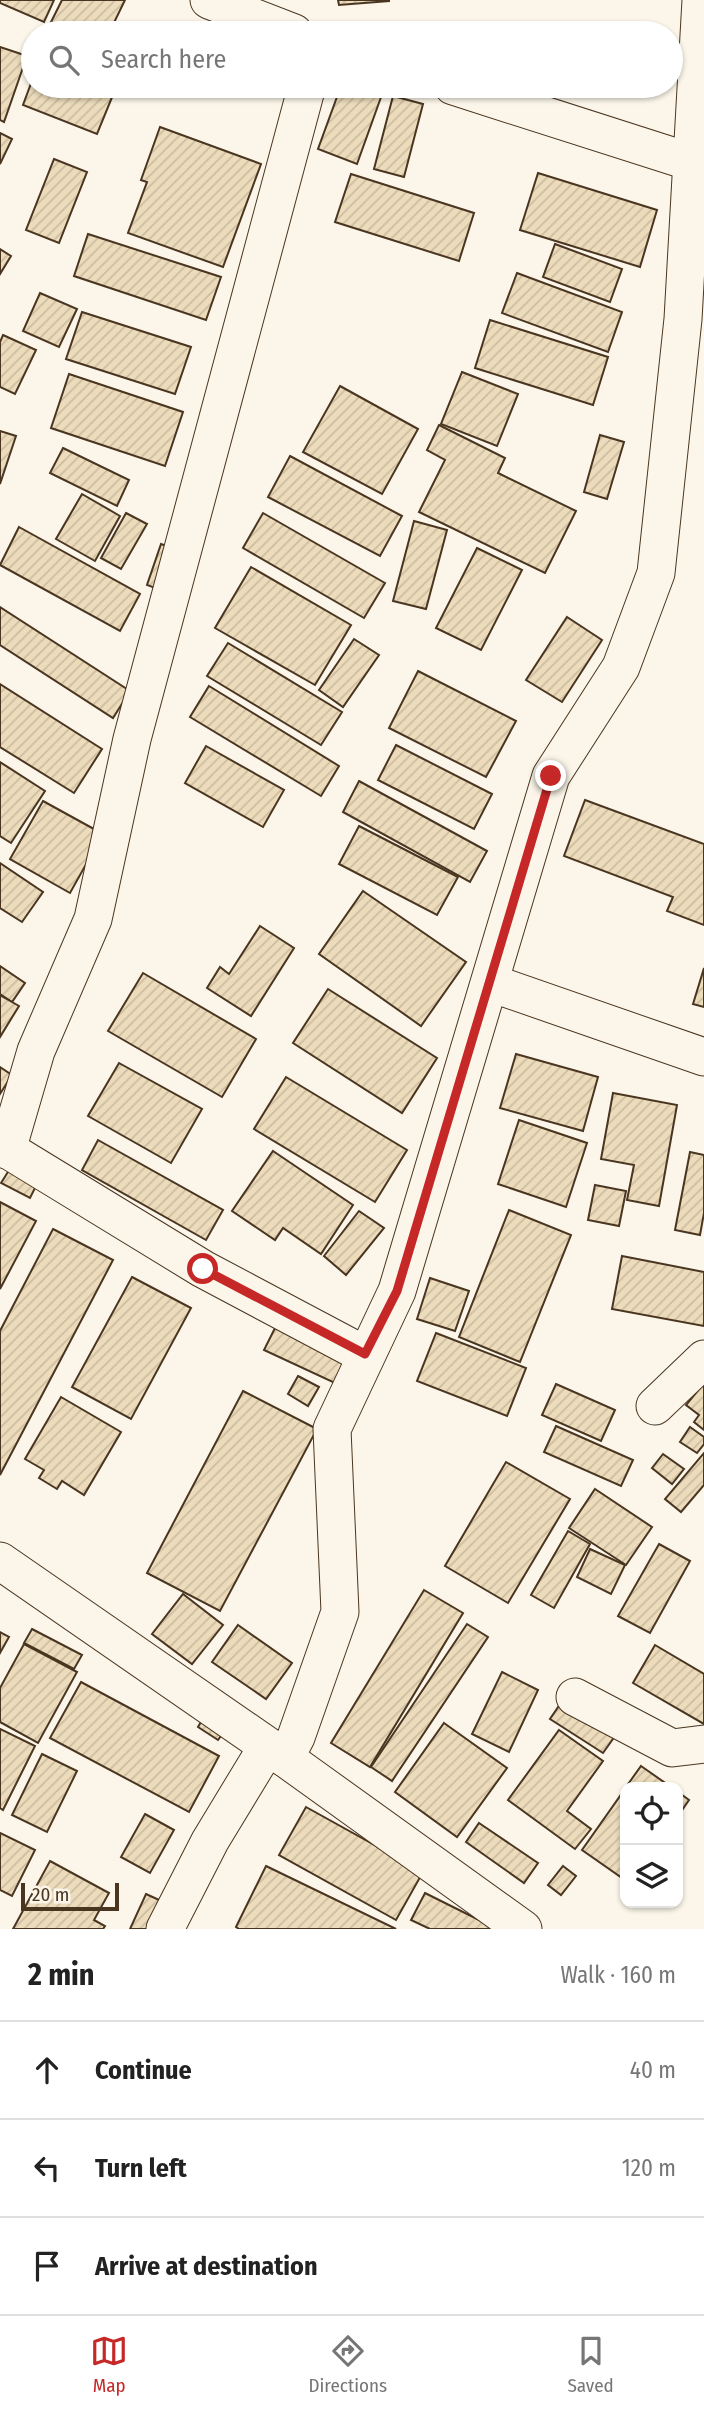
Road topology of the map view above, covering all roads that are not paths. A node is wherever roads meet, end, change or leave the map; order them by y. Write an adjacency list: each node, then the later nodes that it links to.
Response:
1 (209, 0): 3 (street)
2 (701, 0): 6 (street)
3 (263, 21)
4 (304, 98): 10 (street)
5 (491, 98): 6 (street)
6 (694, 163): 7 (street)
7 (693, 324): 8 (street)
8 (491, 982): 9 (street); 11 (street)
9 (704, 1057)
10 (4, 1147): 11 (street)
11 (365, 1354): 17 (street)
12 (704, 1359): 13 (street)
13 (656, 1406)
14 (0, 1561): 17 (street)
15 (575, 1697): 16 (street)
16 (704, 1744)
17 (276, 1752): 18 (street); 19 (street)
18 (165, 1929)
19 (523, 1929)

